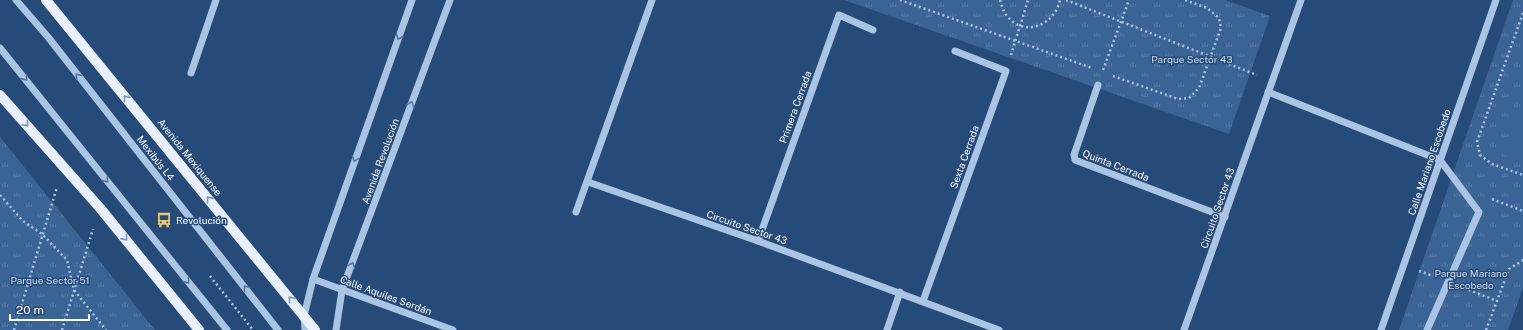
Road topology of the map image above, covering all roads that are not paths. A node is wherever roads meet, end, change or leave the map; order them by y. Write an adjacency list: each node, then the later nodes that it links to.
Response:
1 (16, 0): 28 (street, Mexibús L4, one-way to 1)
2 (46, 0): 25 (main road, Avenida Mexiquense, one-way to 2)
3 (216, 0): 12 (street)
4 (412, 0): 21 (street, one-way to 21)
5 (450, 0): 22 (street, Avenida Revolución, one-way to 5)
6 (652, 0): 17 (street)
7 (1301, 0): 14 (street, Circuito Sector 43)
8 (1496, 0): 16 (street, Calle Mariano Escobedo)
9 (873, 30): 20 (street, Primera Cerrada)
10 (0, 48): 27 (street, one-way to 27)
11 (955, 51): 24 (street, Sexta Cerrada)
12 (191, 73)
13 (1098, 86): 19 (street, Quinta Cerrada)
14 (1268, 92): 16 (street); 19 (street, Circuito Sector 43)
15 (0, 95): 26 (main road, one-way to 26)
16 (1440, 160): 36 (street, Calle Mariano Escobedo); 37 (street)
17 (588, 182): 18 (street); 20 (street, Circuito Sector 43)
18 (576, 212)
19 (1225, 217): 35 (street, Circuito Sector 43)
20 (758, 241): 23 (street, Circuito Sector 43)
21 (312, 279): 22 (street, Calle Aquiles Serdán); 25 (street)
22 (342, 290): 31 (street, Avenida Revolución); 32 (street, Calle Aquiles Serdán)
23 (900, 292): 24 (street, Circuito Sector 43); 33 (street)
24 (923, 301): 34 (street, Circuito Sector 43)
25 (304, 316): 29 (street); 30 (main road, Avenida Mexiquense)
26 (199, 330)
27 (227, 330)
28 (278, 330)
29 (305, 330)
30 (315, 330)
31 (336, 330)
32 (453, 330)
33 (887, 330)
34 (999, 330)
35 (1184, 330)
36 (1380, 330)
37 (1427, 330)

